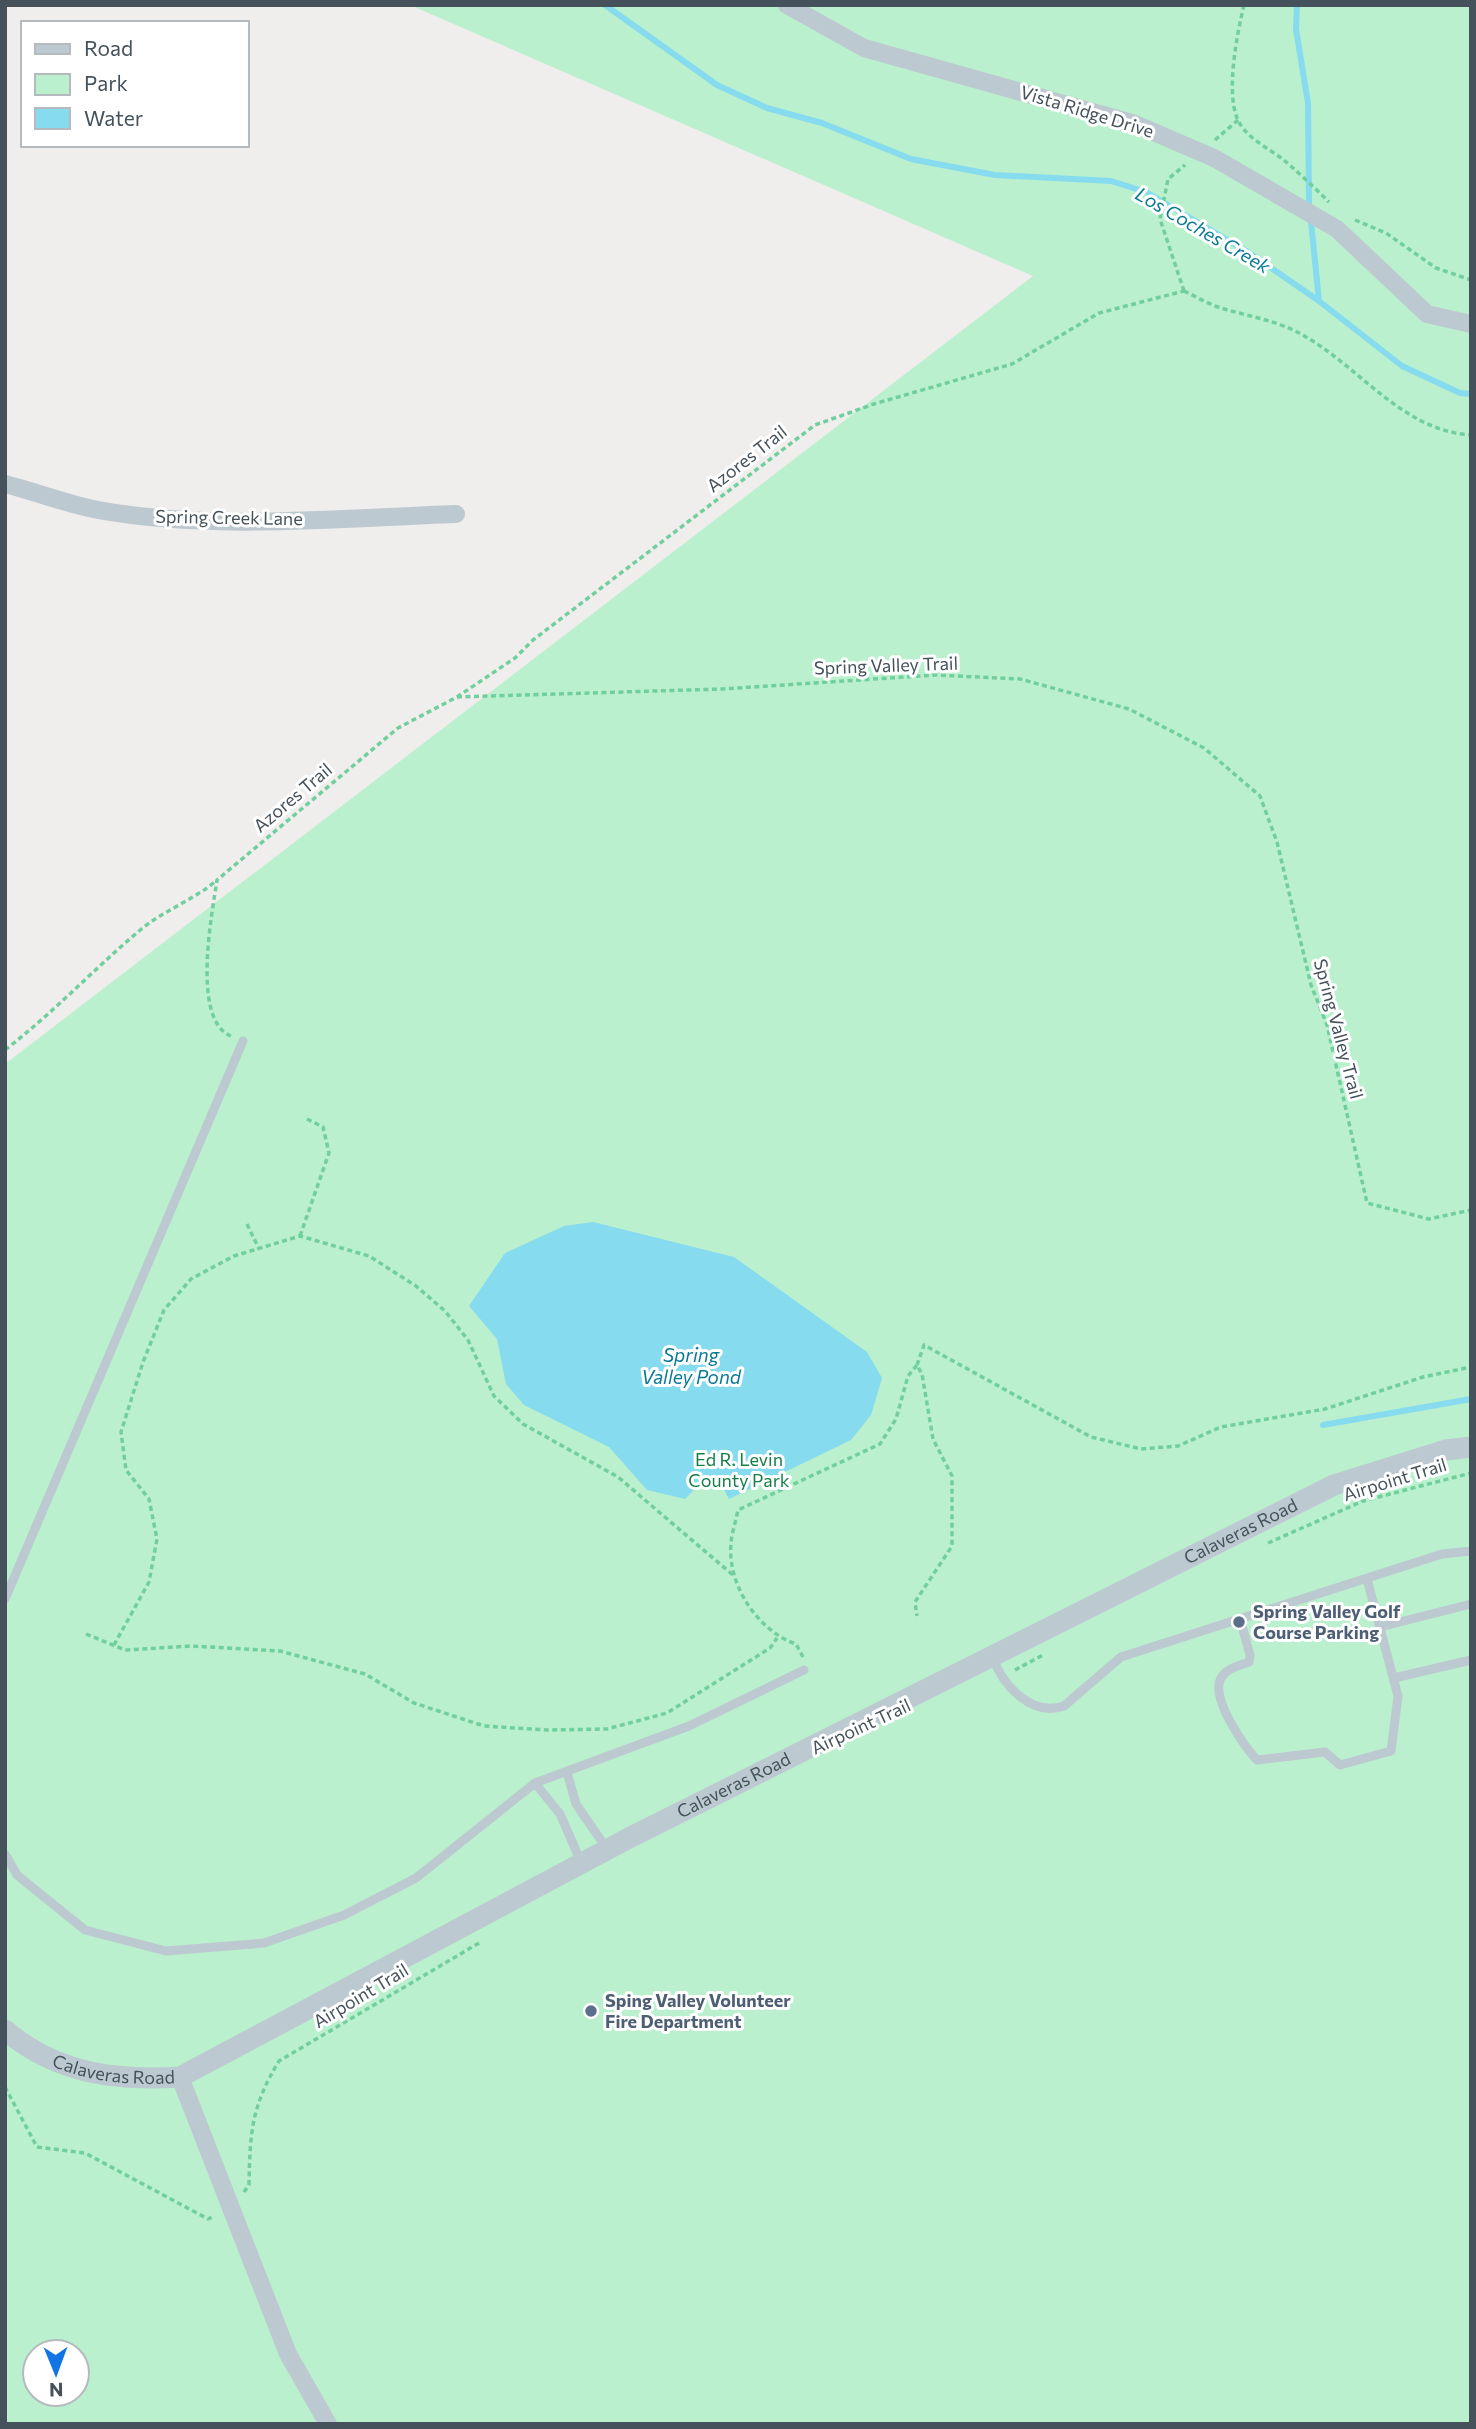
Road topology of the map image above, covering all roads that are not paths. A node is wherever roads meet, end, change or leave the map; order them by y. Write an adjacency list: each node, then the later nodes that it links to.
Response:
1 (788, 5): 2 (street, Vista Ridge Drive)
2 (1471, 324)
3 (5, 484): 4 (street, Spring Creek Lane)
4 (456, 514)
5 (243, 1041): 9 (lane)
6 (1471, 1447): 14 (street, Calaveras Road)
7 (1471, 1551): 8 (lane)
8 (1367, 1579): 11 (lane); 12 (lane)
9 (5, 1599)
10 (1471, 1604): 12 (lane)
11 (1240, 1619): 14 (lane); 16 (lane)
12 (1380, 1627): 16 (lane)
13 (1471, 1660): 16 (lane)
14 (997, 1668): 19 (street, Calaveras Road)
15 (806, 1669): 17 (lane)
16 (1394, 1678)
17 (567, 1772): 18 (lane); 19 (lane)
18 (535, 1783): 20 (lane); 21 (lane)
19 (607, 1849): 21 (street, Calaveras Road)
20 (5, 1854)
21 (582, 1863): 23 (street, Calaveras Road)
22 (5, 2030): 23 (street, Calaveras Road)
23 (180, 2077): 24 (street)
24 (328, 2424)

